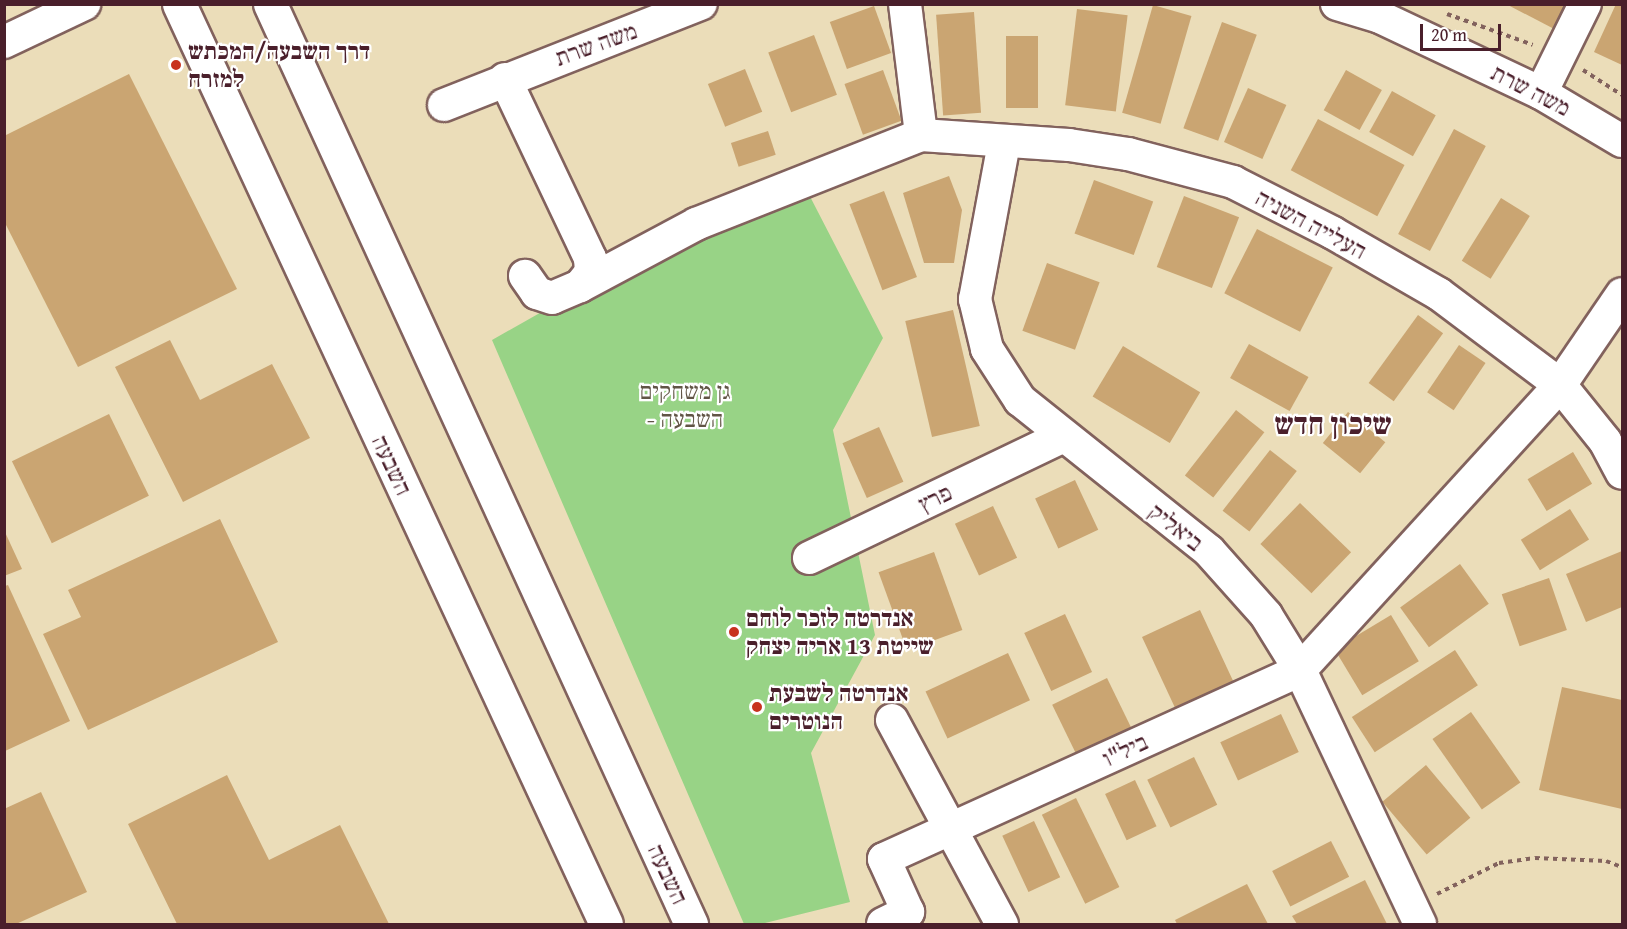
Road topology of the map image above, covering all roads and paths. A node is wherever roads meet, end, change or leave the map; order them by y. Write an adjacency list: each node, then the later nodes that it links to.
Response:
1 (84, 4): 8 (street)
2 (179, 4): 31 (highway, השבעה)
3 (270, 4): 32 (highway, השבעה)
4 (701, 4): 12 (street, משה שרת)
5 (905, 4): 16 (street)
6 (1337, 4): 13 (street, משה שרת)
7 (1585, 4): 11 (street)
8 (47, 12): 10 (street)
9 (1443, 12): 11 (path)
10 (4, 42)
11 (1560, 55): 13 (street); 14 (path)
12 (514, 75): 15 (street, משה שרת); 20 (street)
13 (1541, 93): 17 (street, משה שרת)
14 (1623, 95)
15 (444, 105)
16 (921, 135): 18 (street, העלייה השניה); 20 (street)
17 (1623, 141)
18 (1004, 143): 22 (street, העלייה השניה); 23 (street, ביאליק)
19 (525, 276): 20 (street)
20 (580, 286)
21 (1623, 294): 22 (street)
22 (1560, 385): 24 (street, העלייה השניה); 26 (street)
23 (1062, 437): 25 (street, פרץ); 26 (street, ביאליק)
24 (1623, 473)
25 (809, 558)
26 (1300, 670): 28 (street, ביל"ו); 30 (street, ביאליק)
27 (892, 720): 28 (street)
28 (951, 830): 33 (street, ביל"ו); 34 (street)
29 (1623, 867): 30 (path)
30 (1417, 916)
31 (606, 924)
32 (691, 924)
33 (883, 924)
34 (1002, 924)

